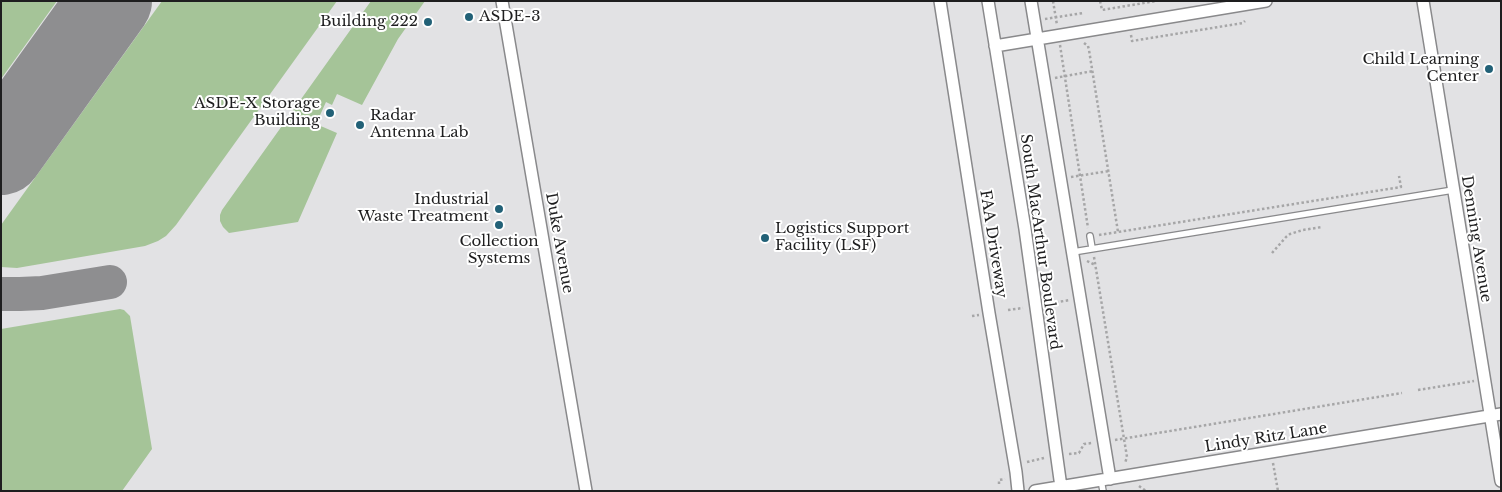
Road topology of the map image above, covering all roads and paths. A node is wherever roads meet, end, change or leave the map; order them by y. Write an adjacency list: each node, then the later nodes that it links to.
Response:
1 (502, 1): 63 (street, Duke Avenue)
2 (940, 1): 64 (street, FAA Driveway)
3 (988, 1): 21 (street, South MacArthur Boulevard)
4 (1031, 1): 19 (street)
5 (1053, 1): 14 (path)
6 (1100, 1): 11 (path)
7 (1156, 1): 11 (path)
8 (1266, 1): 10 (street)
9 (1423, 1): 29 (street, Denning Avenue)
10 (1251, 2): 18 (street)
11 (1108, 9): 13 (path)
12 (1083, 13): 14 (path)
13 (1109, 17)
14 (1056, 18): 15 (path); 18 (path)
15 (1044, 20)
16 (1246, 21): 17 (path)
17 (1131, 35)
18 (1058, 36): 19 (street); 23 (path)
19 (1037, 39): 21 (street); 34 (street)
20 (1082, 42): 22 (path)
21 (995, 46): 62 (street, South MacArthur Boulevard)
22 (1093, 71): 23 (path); 25 (path)
23 (1065, 76): 24 (path); 26 (path)
24 (1052, 78)
25 (1109, 171): 26 (path); 31 (path)
26 (1080, 176): 28 (path); 32 (path)
27 (1399, 176): 31 (path)
28 (1068, 177)
29 (1453, 190): 33 (lane); 48 (street, Denning Avenue)
30 (1322, 226): 35 (path)
31 (1118, 232): 32 (path)
32 (1090, 236): 33 (lane)
33 (1092, 248): 34 (lane)
34 (1073, 252): 59 (street)
35 (1272, 253)
36 (1094, 257): 38 (path)
37 (1087, 261): 38 (path)
38 (1095, 265): 39 (path)
39 (1100, 296): 40 (path); 49 (path)
40 (1094, 297)
41 (1070, 300): 42 (path)
42 (1045, 304)
43 (1024, 308): 44 (path)
44 (1008, 310)
45 (1476, 381): 46 (path)
46 (1418, 390)
47 (1402, 393): 49 (path)
48 (1495, 415): 58 (street, Denning Avenue); 59 (street, Lindy Ritz Lane)
49 (1124, 438): 50 (path); 56 (path)
50 (1111, 440)
51 (1092, 443): 52 (path)
52 (1069, 454)
53 (1044, 458): 54 (path)
54 (1028, 462)
55 (1273, 462): 67 (path)
56 (1125, 463)
57 (1007, 479): 60 (path)
58 (1501, 481)
59 (1105, 483): 62 (street, Lindy Ritz Lane)
60 (999, 484)
61 (1136, 484): 66 (path)
62 (1061, 487): 65 (street, Lindy Ritz Lane)
63 (586, 491)
64 (1018, 491)
65 (1036, 491)
66 (1146, 491)
67 (1278, 491)

